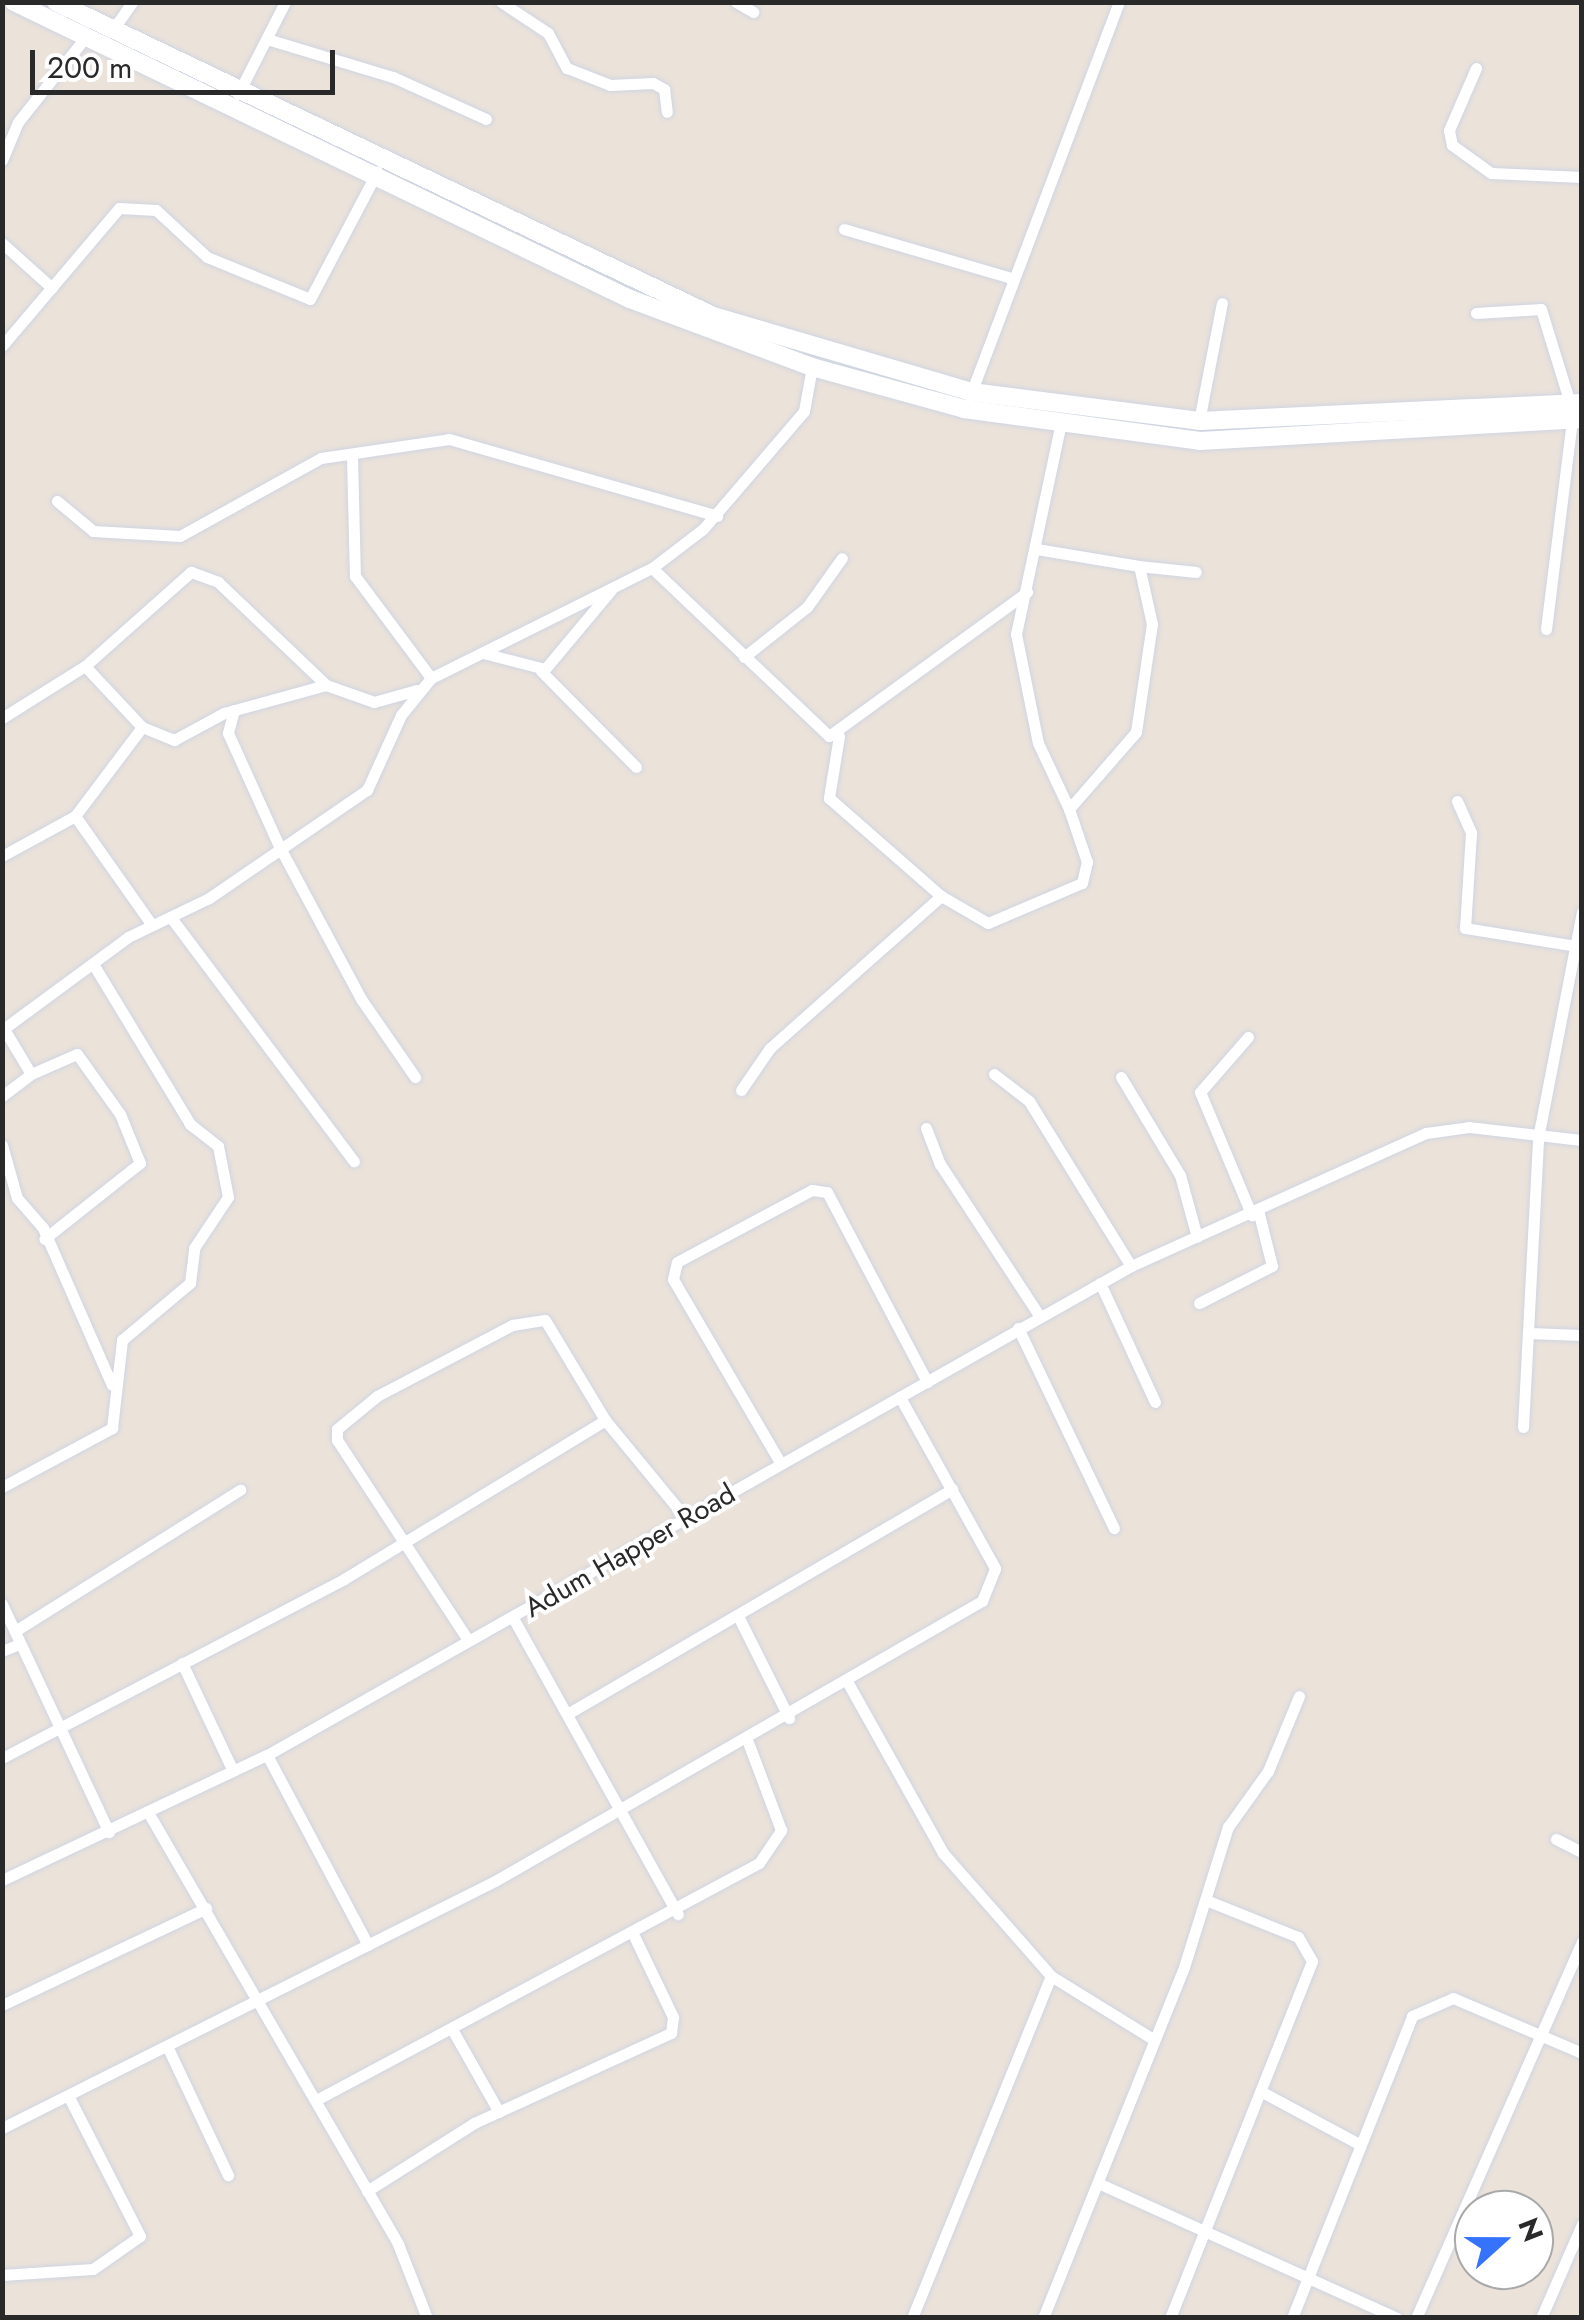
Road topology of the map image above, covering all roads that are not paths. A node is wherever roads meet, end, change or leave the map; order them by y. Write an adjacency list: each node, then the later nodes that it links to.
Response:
1 (14, 2): 10 (street)
2 (56, 2): 9 (street)
3 (132, 2): 9 (street)
4 (285, 2): 11 (street)
5 (501, 2): 14 (street)
6 (736, 2): 8 (street)
7 (1119, 2): 21 (street)
8 (753, 12)
9 (114, 28): 13 (street)
10 (88, 34): 13 (street); 16 (street)
11 (267, 40): 13 (street); 15 (street)
12 (1476, 68): 18 (street)
13 (238, 94): 17 (street); 27 (street)
14 (667, 112)
15 (486, 119)
16 (2, 160)
17 (377, 172): 22 (street); 26 (street)
18 (1582, 178)
19 (844, 229): 21 (street)
20 (2, 243): 22 (street)
21 (1012, 278): 27 (street)
22 (52, 288): 25 (street)
23 (1222, 303): 30 (street)
24 (1476, 313): 28 (street)
25 (2, 346)
26 (812, 367): 27 (street); 35 (street)
27 (968, 400): 30 (street); 31 (street)
28 (1576, 411): 29 (street); 32 (street); 43 (street)
29 (1360, 414): 30 (street); 32 (street)
30 (1199, 421)
31 (1060, 428): 32 (street); 36 (street)
32 (1362, 436)
33 (352, 456): 34 (street); 35 (street); 48 (street)
34 (57, 501)
35 (717, 516): 39 (street)
36 (1036, 548): 38 (street); 42 (street)
37 (842, 558): 45 (street)
38 (1140, 566): 40 (street); 57 (street)
39 (652, 568): 41 (street); 45 (street)
40 (1196, 572)
41 (611, 590): 44 (street); 47 (street)
42 (1027, 592): 54 (street); 57 (street)
43 (1546, 629)
44 (482, 654): 47 (street); 48 (street)
45 (744, 657): 54 (street)
46 (85, 666): 49 (street); 52 (street); 53 (street)
47 (540, 671): 55 (street)
48 (431, 678): 50 (street)
49 (326, 685): 50 (street); 51 (street)
50 (420, 689): 59 (street)
51 (234, 710): 53 (street); 59 (street)
52 (2, 718)
53 (142, 727): 58 (street)
54 (839, 736): 61 (street)
55 (636, 767)
56 (1457, 801): 65 (street)
57 (1068, 809): 61 (street)
58 (75, 816): 60 (street); 64 (street)
59 (279, 846): 63 (street); 71 (street)
60 (2, 856)
61 (941, 896): 73 (street)
62 (1582, 912): 65 (street)
63 (172, 920): 64 (street); 79 (street)
64 (152, 925): 66 (street)
65 (1577, 947): 76 (street)
66 (93, 964): 67 (street); 91 (street)
67 (3, 1029): 69 (street)
68 (1248, 1037): 80 (street)
69 (31, 1074): 74 (street); 82 (street)
70 (994, 1074): 83 (street)
71 (416, 1077)
72 (1121, 1077): 81 (street)
73 (741, 1090)
74 (2, 1096)
75 (926, 1128): 86 (street)
76 (1538, 1138): 77 (street, Adum Happer Road); 80 (street, Adum Happer Road); 88 (street)
77 (1582, 1140)
78 (2, 1145): 82 (street)
79 (354, 1162)
80 (1256, 1215): 81 (street, Adum Happer Road); 85 (street)
81 (1197, 1237): 83 (street, Adum Happer Road)
82 (44, 1240): 91 (street)
83 (1131, 1266): 84 (street, Adum Happer Road)
84 (1100, 1283): 86 (street, Adum Happer Road); 93 (street)
85 (1199, 1303)
86 (1038, 1314): 87 (street, Adum Happer Road)
87 (1018, 1328): 90 (street, Adum Happer Road); 101 (street)
88 (1528, 1333): 89 (street); 95 (street)
89 (1582, 1335)
90 (927, 1382): 92 (street, Adum Happer Road); 96 (street)
91 (114, 1389): 97 (street)
92 (900, 1396): 96 (street, Adum Happer Road); 98 (street)
93 (1155, 1402)
94 (605, 1420): 100 (street); 102 (street); 102 (street)
95 (1523, 1427)
96 (780, 1464): 100 (street, Adum Happer Road)
97 (2, 1487)
98 (952, 1489): 105 (street); 110 (street)
99 (240, 1490): 106 (street)
100 (684, 1516): 104 (street, Adum Happer Road)
101 (1114, 1528)
102 (402, 1540): 107 (street); 109 (street)
103 (2, 1604): 106 (street)
104 (513, 1618): 107 (street, Adum Happer Road); 112 (street)
105 (739, 1618): 112 (street); 113 (street)
106 (17, 1638): 108 (street); 114 (street)
107 (468, 1640): 116 (street, Adum Happer Road)
108 (2, 1651)
109 (182, 1662): 114 (street); 118 (street)
110 (848, 1682): 113 (street); 131 (street)
111 (1299, 1696): 125 (street)
112 (569, 1712): 119 (street)
113 (788, 1718): 115 (street)
114 (57, 1727): 117 (street); 121 (street)
115 (748, 1742): 119 (street); 127 (street)
116 (268, 1754): 118 (street, Adum Happer Road); 130 (street)
117 (2, 1758)
118 (234, 1771): 120 (street, Adum Happer Road)
119 (621, 1812): 127 (street); 130 (street)
120 (149, 1814): 121 (street, Adum Happer Road); 126 (street)
121 (109, 1832): 124 (street, Adum Happer Road)
122 (1556, 1839): 123 (street)
123 (1582, 1852)
124 (2, 1880)
125 (1208, 1902): 136 (street); 139 (street)
126 (206, 1908): 132 (street); 133 (street)
127 (678, 1914): 128 (street)
128 (635, 1938): 134 (street); 142 (street)
129 (1582, 1941): 135 (street)
130 (368, 1945): 132 (street)
131 (1051, 1976): 136 (street); 153 (street)
132 (259, 1998): 137 (street); 141 (street)
133 (2, 2005)
134 (452, 2030): 141 (street); 142 (street)
135 (1542, 2036): 138 (street); 144 (street); 158 (street)
136 (1153, 2039): 146 (street)
137 (166, 2046): 140 (street); 145 (street)
138 (1582, 2053)
139 (1262, 2092): 144 (street); 149 (street)
140 (69, 2097): 143 (street); 150 (street)
141 (318, 2099): 147 (street)
142 (499, 2112): 147 (street)
143 (2, 2128)
144 (1357, 2143): 151 (street)
145 (228, 2176)
146 (1098, 2182): 149 (street); 154 (street)
147 (368, 2191): 152 (street)
148 (1582, 2224): 159 (street)
149 (1203, 2237): 151 (street); 155 (street)
150 (2, 2275)
151 (1306, 2281): 156 (street); 157 (street)
152 (428, 2318)
153 (912, 2318)
154 (1043, 2318)
155 (1170, 2318)
156 (1292, 2318)
157 (1397, 2318)
158 (1416, 2318)
159 (1540, 2318)

